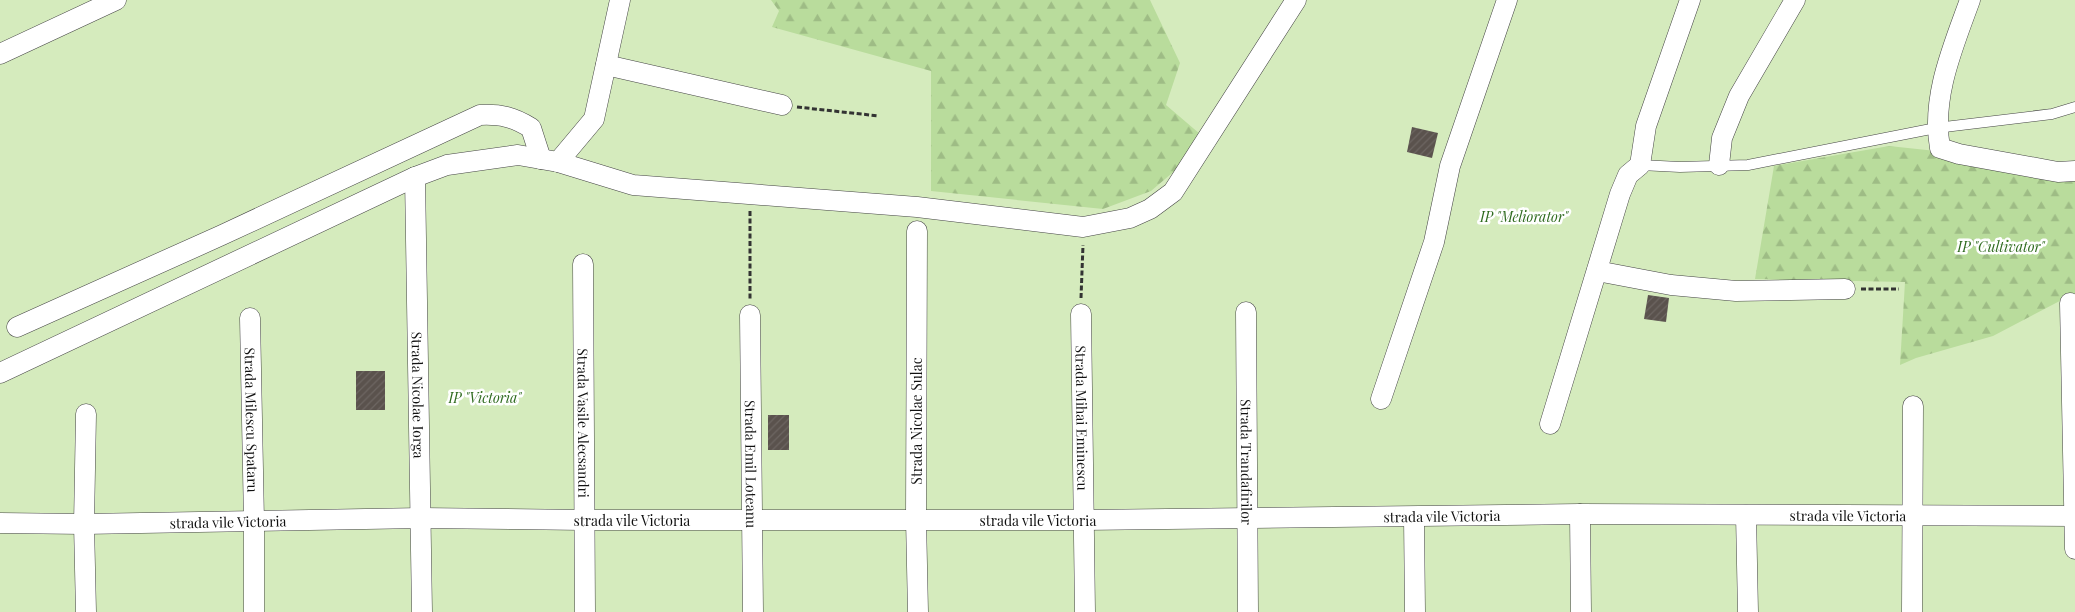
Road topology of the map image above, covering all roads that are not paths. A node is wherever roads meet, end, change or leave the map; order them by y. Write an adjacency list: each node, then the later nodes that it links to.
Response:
1 (116, 0): 8 (street)
2 (620, 0): 9 (street)
3 (1296, 0): 13 (street)
4 (1507, 0): 29 (street)
5 (1690, 0): 14 (street)
6 (1795, 0): 15 (street)
7 (1970, 0): 12 (street)
8 (0, 54)
9 (606, 65): 10 (street); 13 (street)
10 (782, 105)
11 (2075, 107): 12 (lane)
12 (1936, 128): 15 (lane); 16 (street)
13 (549, 160): 17 (street); 27 (street)
14 (1640, 165): 15 (lane); 20 (street)
15 (1719, 165)
16 (2075, 171)
17 (415, 177): 28 (street); 39 (street, Strada Nicolae Iorga)
18 (917, 231): 41 (street, Strada Nicolae Sulac)
19 (583, 264): 42 (street, Strada Vasile Alecsandri)
20 (1596, 271): 21 (street); 32 (street)
21 (1845, 289)
22 (2070, 302): 36 (street)
23 (1246, 312): 37 (street, Strada Trandafirilor)
24 (1081, 314): 43 (street, Strada Mihai Eminescu)
25 (750, 315): 40 (street, Strada Emil Loteanu)
26 (250, 318): 44 (street, Strada Milescu Spataru)
27 (17, 327)
28 (0, 373)
29 (1381, 399)
30 (1912, 406): 35 (street)
31 (86, 414): 46 (street)
32 (1550, 424)
33 (1580, 514): 34 (street, strada vile Victoria); 38 (street, strada vile Victoria); 57 (street)
34 (1746, 515): 35 (street, strada vile Victoria); 58 (street)
35 (1911, 516): 36 (street, strada vile Victoria); 59 (street)
36 (2075, 516): 47 (street)
37 (1247, 517): 38 (street, strada vile Victoria); 43 (street, strada vile Victoria); 55 (street, Strada Trandafirilor)
38 (1414, 517): 56 (street)
39 (421, 518): 42 (street, strada vile Victoria); 44 (street, strada vile Victoria); 50 (street, Strada Nicolae Iorga)
40 (752, 519): 41 (street, strada vile Victoria); 42 (street, strada vile Victoria); 52 (street, Strada Emil Loteanu)
41 (916, 519): 43 (street, strada vile Victoria); 53 (street, Strada Nicolae Sulac)
42 (583, 520): 51 (street, Strada Vasile Alecsandri)
43 (1084, 520): 54 (street, Strada Mihai Eminescu)
44 (254, 521): 46 (street, strada vile Victoria); 49 (street, Strada Milescu Spataru)
45 (0, 523): 46 (street, strada vile Victoria)
46 (84, 524): 48 (street)
47 (2075, 549)
48 (86, 612)
49 (254, 612)
50 (422, 612)
51 (585, 612)
52 (753, 612)
53 (918, 612)
54 (1085, 612)
55 (1248, 612)
56 (1415, 612)
57 (1581, 612)
58 (1748, 612)
59 (1912, 612)

